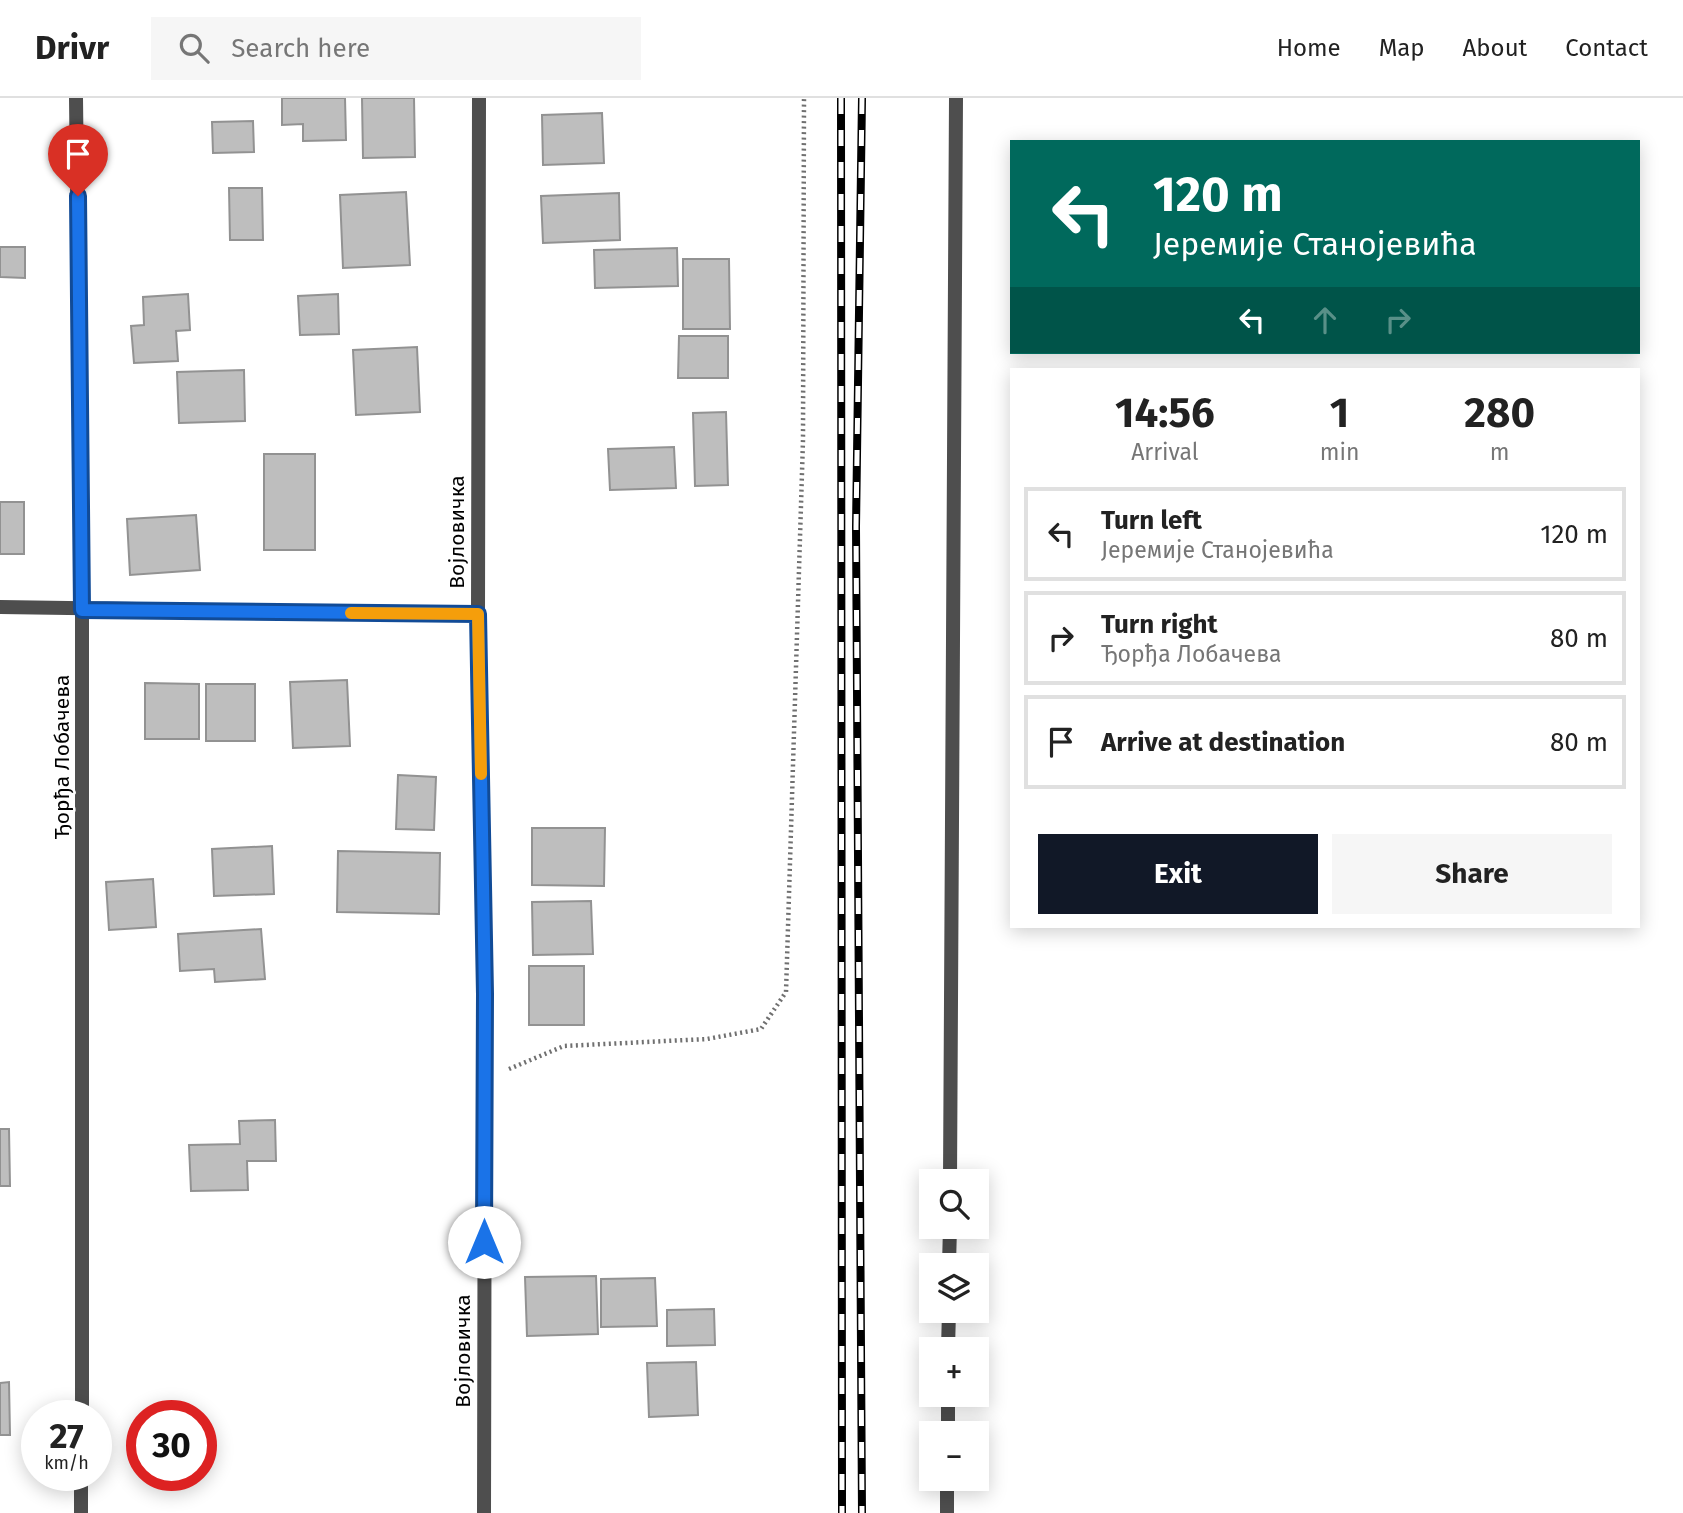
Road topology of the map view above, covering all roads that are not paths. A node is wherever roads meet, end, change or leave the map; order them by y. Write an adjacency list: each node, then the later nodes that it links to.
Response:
1 (76, 98): 5 (street, Ђорђа Лобачева)
2 (479, 98): 6 (street, Војловичка)
3 (956, 98): 7 (street)
4 (0, 607): 5 (street)
5 (82, 610): 6 (street); 8 (street, Ђорђа Лобачева)
6 (478, 614): 12 (street, Војловичка)
7 (950, 1169)
8 (82, 1400)
9 (81, 1491): 11 (street)
10 (947, 1491): 13 (street)
11 (81, 1513)
12 (484, 1513)
13 (947, 1513)

